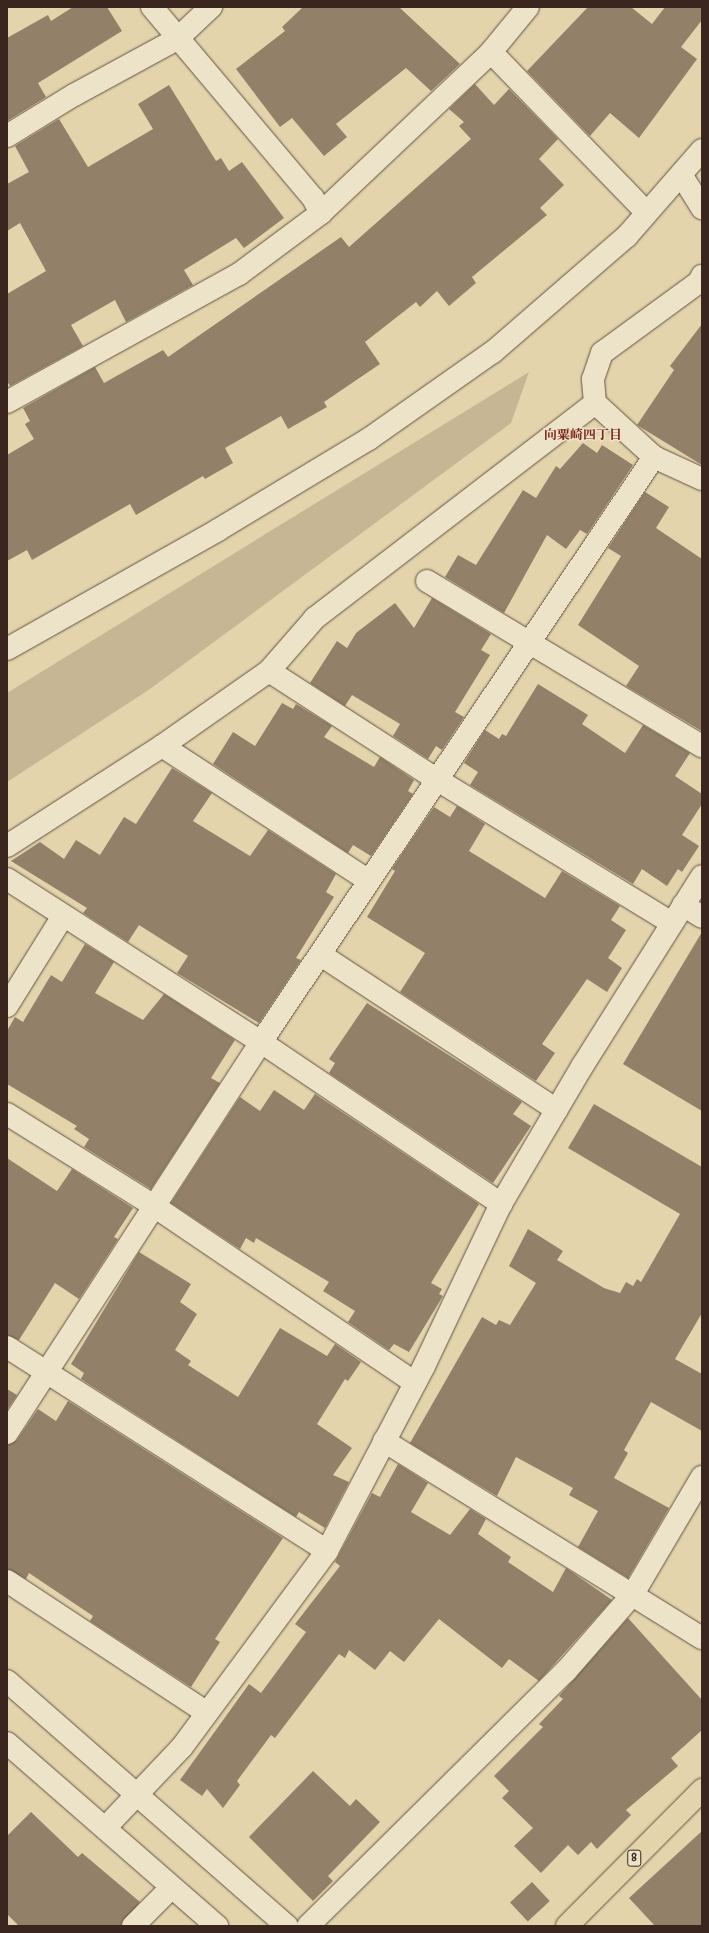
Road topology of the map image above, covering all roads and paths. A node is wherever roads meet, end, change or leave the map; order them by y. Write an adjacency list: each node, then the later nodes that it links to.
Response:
1 (152, 7): 4 (street)
2 (211, 7): 4 (street)
3 (528, 7): 5 (street)
4 (177, 39): 6 (street); 11 (street)
5 (491, 52): 10 (street); 11 (street)
6 (7, 136)
7 (702, 150): 8 (street)
8 (682, 176): 9 (street); 10 (street)
9 (702, 208)
10 (646, 212): 19 (street)
11 (321, 213): 13 (street)
12 (702, 276): 14 (street)
13 (7, 402)
14 (595, 403): 15 (street); 20 (street)
15 (654, 457): 16 (street); 18 (street)
16 (702, 480)
17 (428, 581): 18 (street)
18 (529, 644): 22 (street); 23 (street)
19 (7, 649)
20 (269, 671): 21 (street); 23 (street)
21 (162, 746): 24 (street); 27 (street)
22 (702, 746)
23 (436, 779): 27 (street); 31 (street)
24 (7, 846)
25 (702, 876): 28 (street)
26 (7, 879): 29 (street)
27 (369, 881): 32 (street)
28 (683, 905): 30 (street); 31 (street)
29 (63, 916): 33 (street); 34 (street)
30 (702, 916)
31 (672, 923): 35 (street)
32 (321, 955): 34 (street); 35 (street)
33 (7, 1006)
34 (261, 1042): 37 (street); 38 (street)
35 (557, 1110): 37 (street)
36 (7, 1114): 38 (street)
37 (502, 1204): 41 (street)
38 (154, 1206): 40 (street); 41 (street)
39 (7, 1347): 40 (street)
40 (45, 1373): 42 (street); 45 (street)
41 (415, 1382): 43 (street)
42 (7, 1433)
43 (384, 1441): 45 (street); 47 (street)
44 (702, 1477): 47 (street)
45 (327, 1551): 50 (street)
46 (7, 1581): 50 (street)
47 (633, 1594): 48 (street); 59 (street)
48 (702, 1638)
49 (7, 1681): 53 (street)
50 (206, 1712): 53 (street)
51 (7, 1743): 54 (street)
52 (702, 1790): 60 (main road, 8)
53 (137, 1794): 54 (street); 58 (street)
54 (106, 1827): 55 (street)
55 (171, 1888): 56 (street); 57 (street)
56 (133, 1926)
57 (217, 1926)
58 (287, 1926)
59 (308, 1926)
60 (567, 1926)

